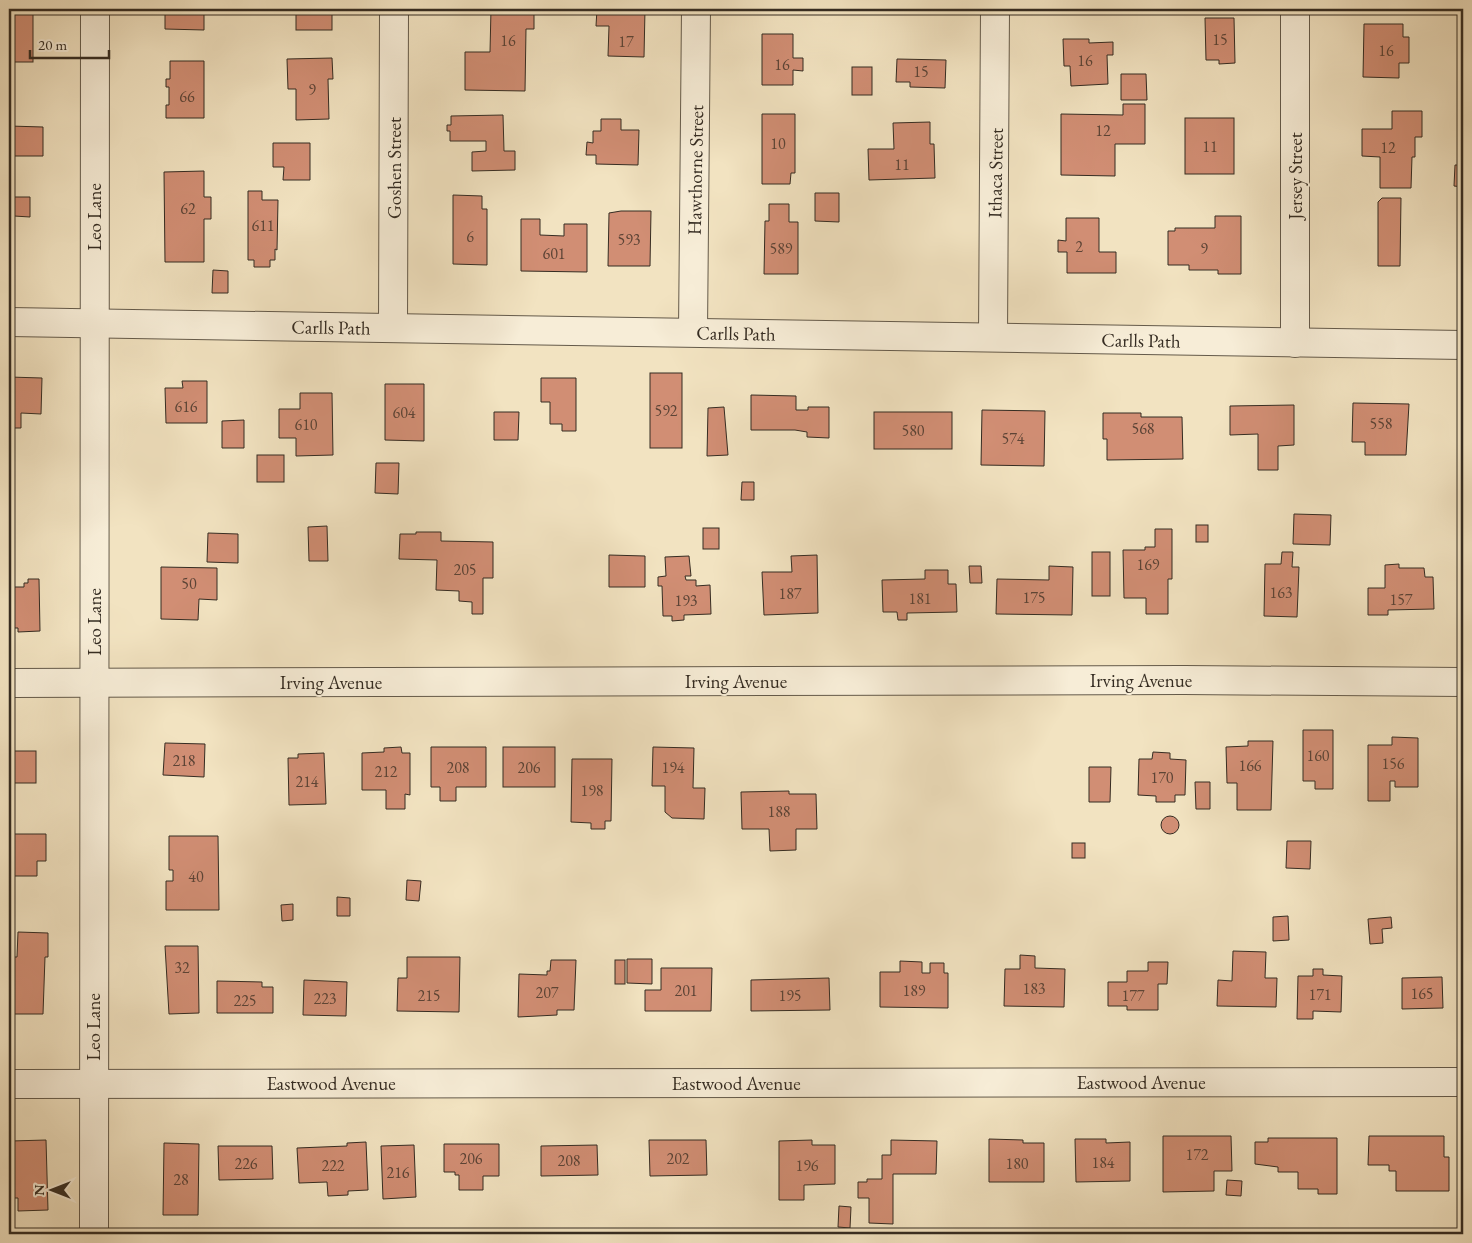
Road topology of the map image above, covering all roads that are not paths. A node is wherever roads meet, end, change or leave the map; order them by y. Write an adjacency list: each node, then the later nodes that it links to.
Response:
1 (95, 9): 7 (street, Leo Lane)
2 (394, 9): 8 (street, Goshen Street)
3 (696, 9): 9 (street, Hawthorne Street)
4 (995, 9): 10 (street, Ithaca Street)
5 (1295, 9): 11 (street, Jersey Street)
6 (9, 322): 7 (street, Carlls Path)
7 (94, 324): 8 (street, Carlls Path); 13 (street, Leo Lane)
8 (394, 327): 9 (street, Carlls Path)
9 (693, 332): 10 (street, Carlls Path)
10 (992, 337): 11 (street, Carlls Path)
11 (1295, 343): 12 (street, Carlls Path)
12 (1463, 345)
13 (94, 682): 14 (street, Irving Avenue); 15 (street, Irving Avenue); 18 (street, Leo Lane)
14 (1463, 682)
15 (9, 683)
16 (1463, 1082): 18 (street, Eastwood Avenue)
17 (9, 1084): 18 (street, Eastwood Avenue)
18 (94, 1084): 19 (street, Leo Lane)
19 (94, 1234)

